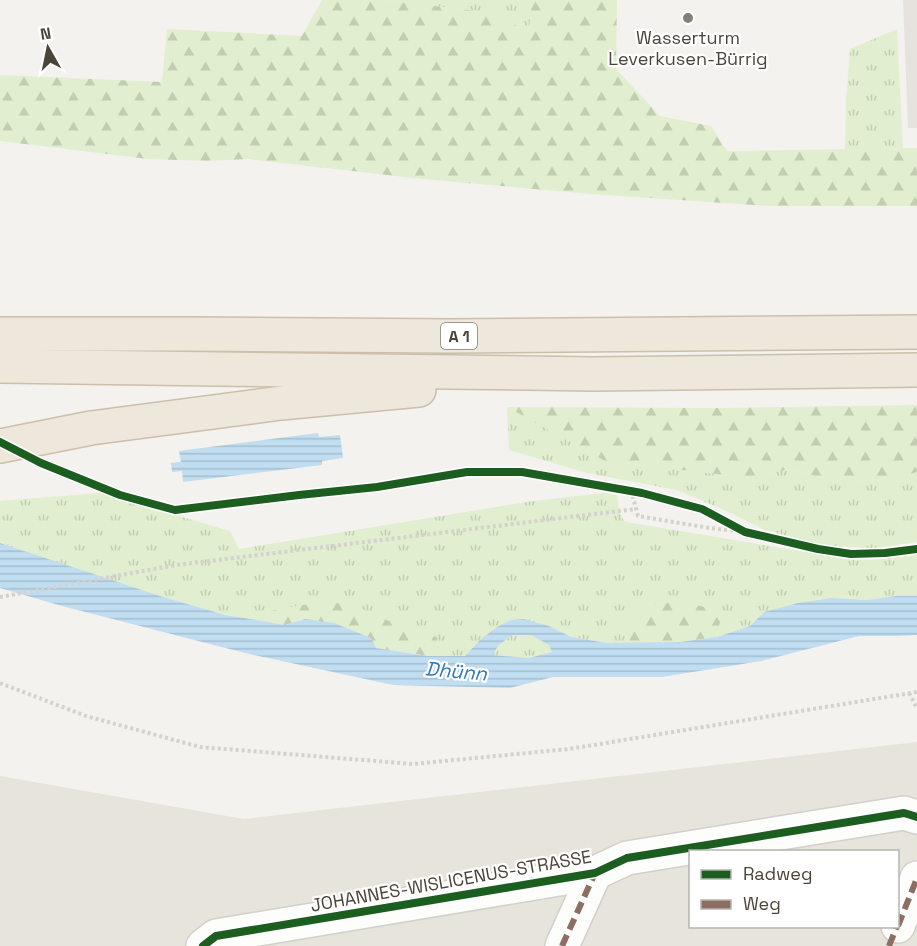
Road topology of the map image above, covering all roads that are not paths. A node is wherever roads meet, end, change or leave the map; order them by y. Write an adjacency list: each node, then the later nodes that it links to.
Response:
1 (917, 332): 2 (highway, A 1)
2 (0, 334)
3 (0, 366): 5 (highway, A 1)
4 (917, 370): 5 (highway, A 1)
5 (594, 374): 6 (highway)
6 (0, 446)
7 (917, 817): 8 (street, JOHANNES-WISLICENUS-STRASSE)
8 (595, 873): 12 (street, JOHANNES-WISLICENUS-STRASSE); 13 (street)
9 (917, 878): 10 (street)
10 (899, 921)
11 (896, 928): 14 (street)
12 (203, 946)
13 (562, 946)
14 (889, 946)

